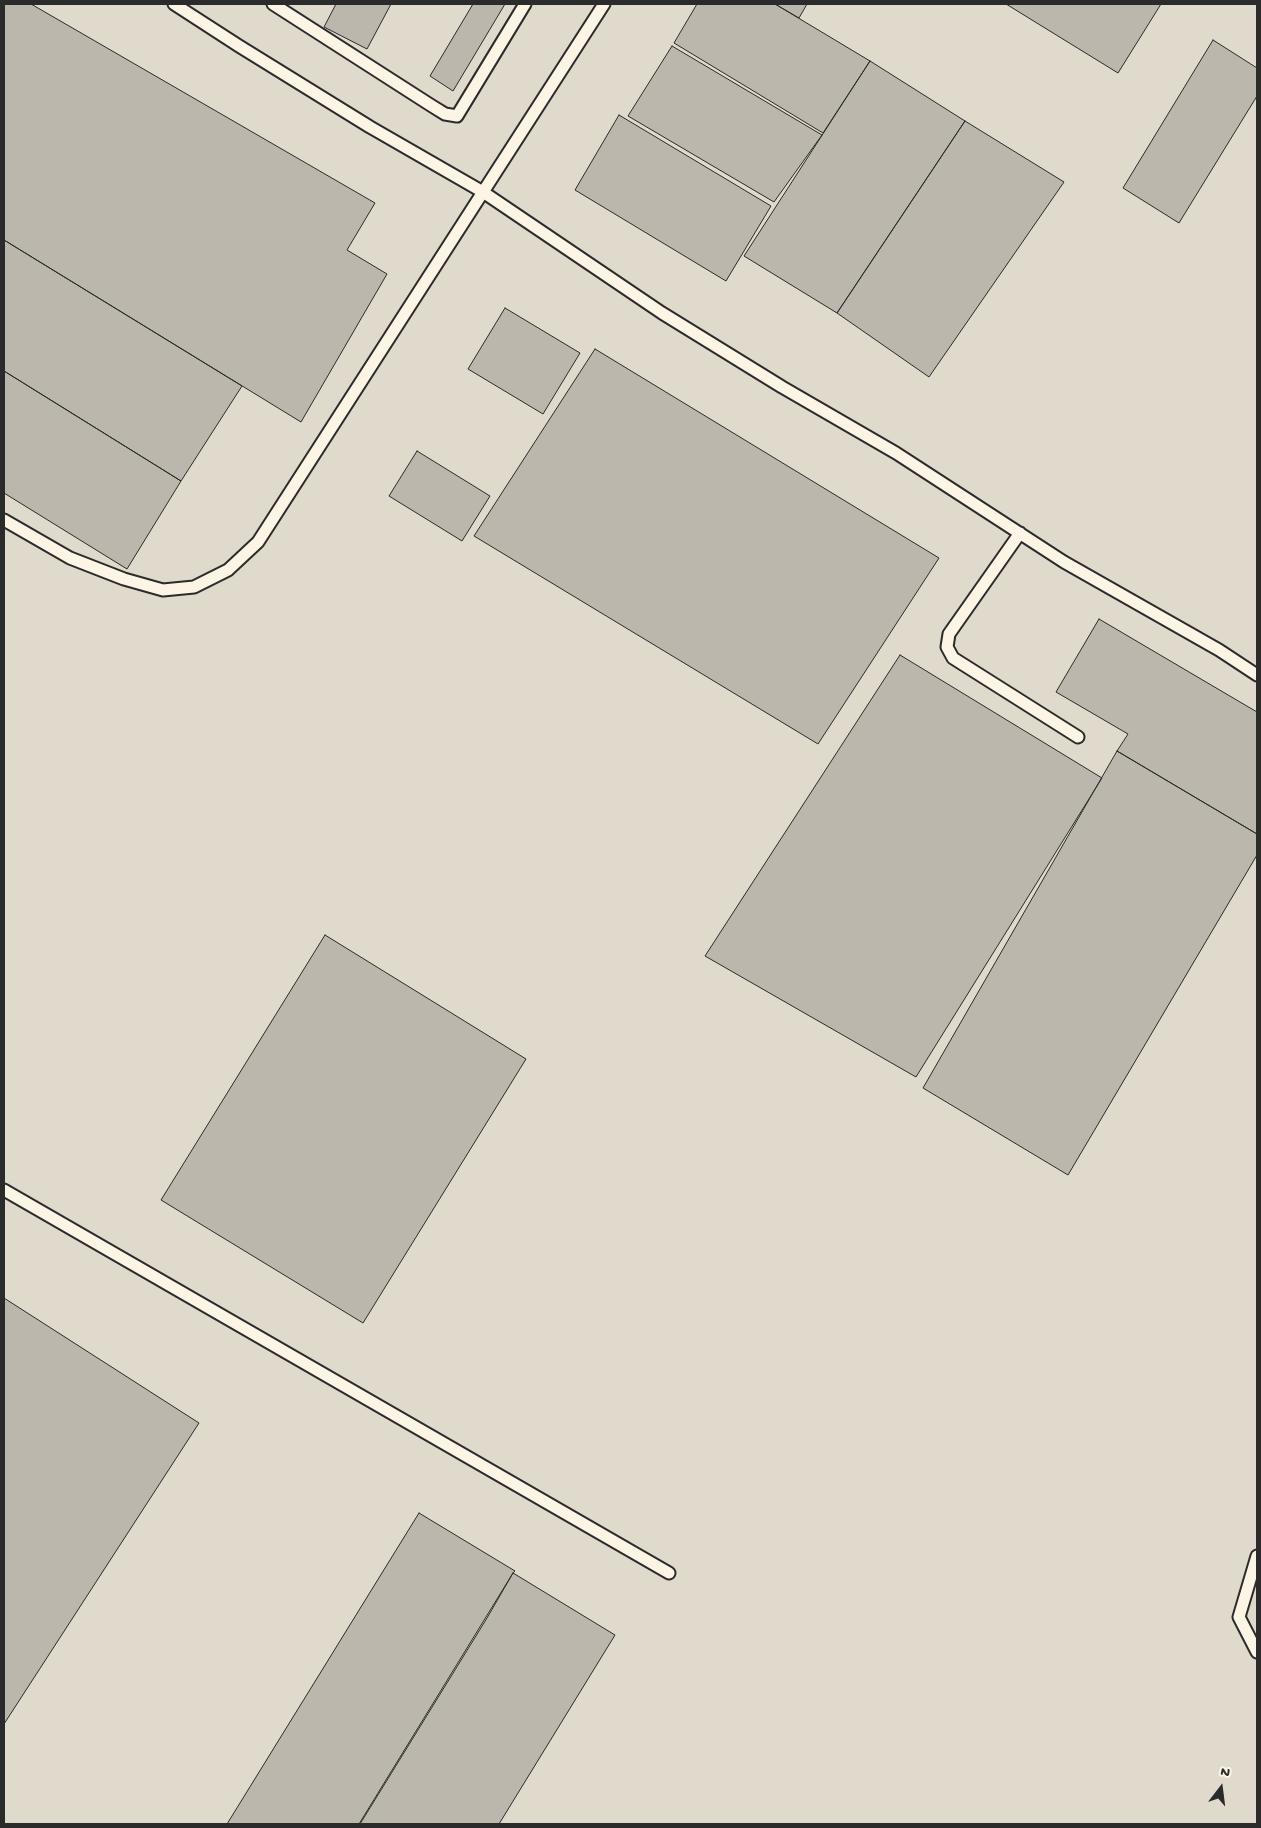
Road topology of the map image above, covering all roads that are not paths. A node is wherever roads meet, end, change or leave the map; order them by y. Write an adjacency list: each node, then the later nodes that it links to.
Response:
1 (174, 4): 5 (lane)
2 (273, 4): 3 (lane)
3 (525, 4)
4 (604, 4): 5 (lane)
5 (483, 192): 6 (lane); 7 (lane)
6 (4, 520)
7 (1020, 533): 8 (lane); 9 (lane)
8 (1257, 675)
9 (1078, 738)
10 (4, 1190): 12 (lane)
11 (1257, 1556): 13 (lane)
12 (669, 1573)
13 (1257, 1652)

